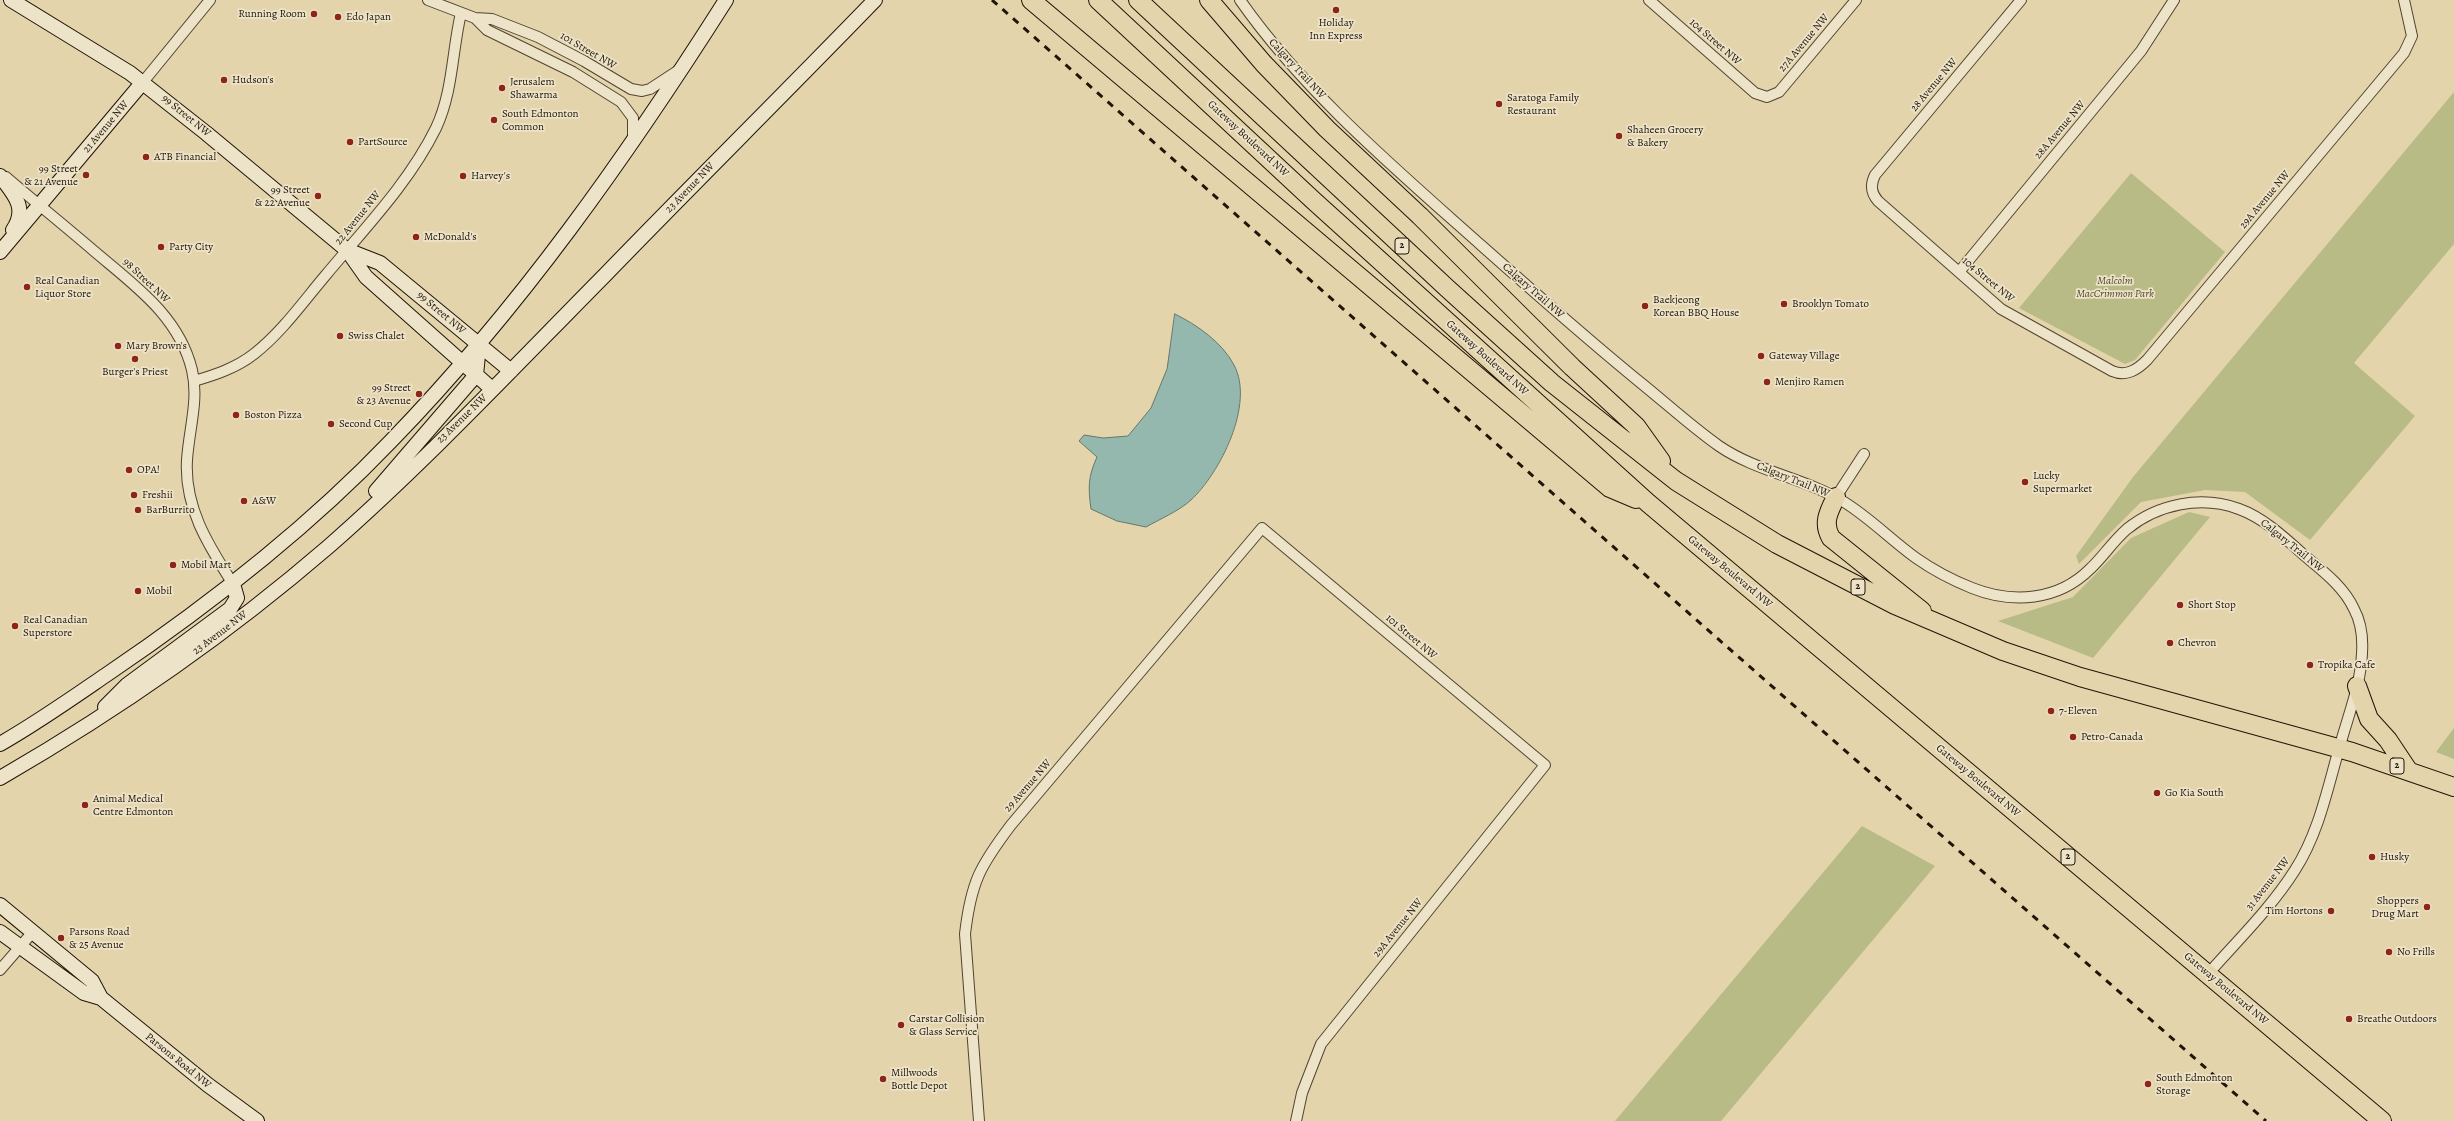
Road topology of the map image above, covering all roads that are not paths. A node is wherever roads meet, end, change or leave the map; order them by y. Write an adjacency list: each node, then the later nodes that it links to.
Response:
1 (11, 0): 19 (main road, 99 Street NW)
2 (210, 0): 19 (street, 21 Avenue NW)
3 (428, 0): 16 (street, 101 Street NW)
4 (726, 0): 18 (main road)
5 (875, 0): 31 (main road, 23 Avenue NW)
6 (1031, 0): 39 (highway)
7 (1098, 0): 39 (highway, Gateway Boulevard NW / 2)
8 (1138, 0): 37 (highway, 2)
9 (1209, 0): 37 (highway)
10 (1240, 0): 38 (street, Calgary Trail NW)
11 (1649, 0): 20 (street, 104 Street NW)
12 (1856, 0): 20 (street, 27A Avenue NW)
13 (2021, 0): 24 (street, 28 Avenue NW)
14 (2174, 0): 28 (street, 28A Avenue NW)
15 (2404, 0): 32 (street, 29A Avenue NW)
16 (461, 13): 17 (street, 101 Street NW); 26 (street, 22 Avenue NW)
17 (475, 18): 18 (street, 101 Street NW); 21 (street, 101 Street NW)
18 (684, 66): 21 (main road)
19 (143, 82): 25 (main road, 21 Avenue NW); 26 (main road, 99 Street NW)
20 (1767, 97)
21 (633, 143): 29 (main road)
22 (0, 172): 25 (street, 98 Street NW)
23 (0, 176): 27 (main road)
24 (1871, 189): 28 (street, 104 Street NW)
25 (39, 205): 27 (main road, 21 Avenue NW); 34 (street, 98 Street NW)
26 (347, 250): 29 (main road, 99 Street NW); 30 (main road, 99 Street NW); 34 (street, 22 Avenue NW)
27 (0, 251)
28 (1959, 272): 32 (street, 104 Street NW)
29 (479, 344): 30 (main road); 31 (main road, 99 Street NW); 33 (main road)
30 (463, 363): 33 (main road, 99 Street NW); 42 (main road)
31 (511, 371): 35 (main road, 23 Avenue NW)
32 (2129, 373)
33 (476, 375): 35 (main road, 99 Street NW); 41 (main road)
34 (194, 381): 42 (street, 98 Street NW)
35 (492, 389): 41 (main road, 23 Avenue NW)
36 (1864, 454): 38 (street)
37 (1676, 481): 43 (highway, 2)
38 (1836, 497): 43 (highway); 44 (street, Calgary Trail NW)
39 (1648, 503): 61 (highway, Gateway Boulevard NW / 2)
40 (1262, 528): 51 (street, 101 Street NW); 64 (street, 29 Avenue NW)
41 (330, 545): 45 (main road, 23 Avenue NW)
42 (233, 584): 45 (main road); 46 (main road)
43 (1942, 626): 49 (highway, 2)
44 (2357, 686): 49 (street, Calgary Trail NW); 52 (highway)
45 (84, 728): 47 (main road, 23 Avenue NW)
46 (26, 729): 48 (main road); 50 (main road)
47 (70, 738): 53 (main road, 23 Avenue NW); 55 (main road)
48 (0, 744)
49 (2339, 749): 52 (highway, 2); 61 (street, 31 Avenue NW)
50 (0, 753)
51 (1545, 765): 65 (street, 29A Avenue NW)
52 (2408, 770): 54 (highway, 2)
53 (0, 778)
54 (2454, 787)
55 (0, 788)
56 (0, 908): 57 (main road, Parsons Road NW)
57 (28, 929): 59 (street); 62 (main road, Parsons Road NW)
58 (0, 932): 59 (main road, Parsons Road NW)
59 (20, 947): 60 (street); 62 (main road, Parsons Road NW)
60 (0, 970)
61 (2208, 974): 66 (highway, Gateway Boulevard NW / 2)
62 (101, 998): 63 (main road, Parsons Road NW)
63 (257, 1121)
64 (979, 1121)
65 (1296, 1121)
66 (2382, 1121)

